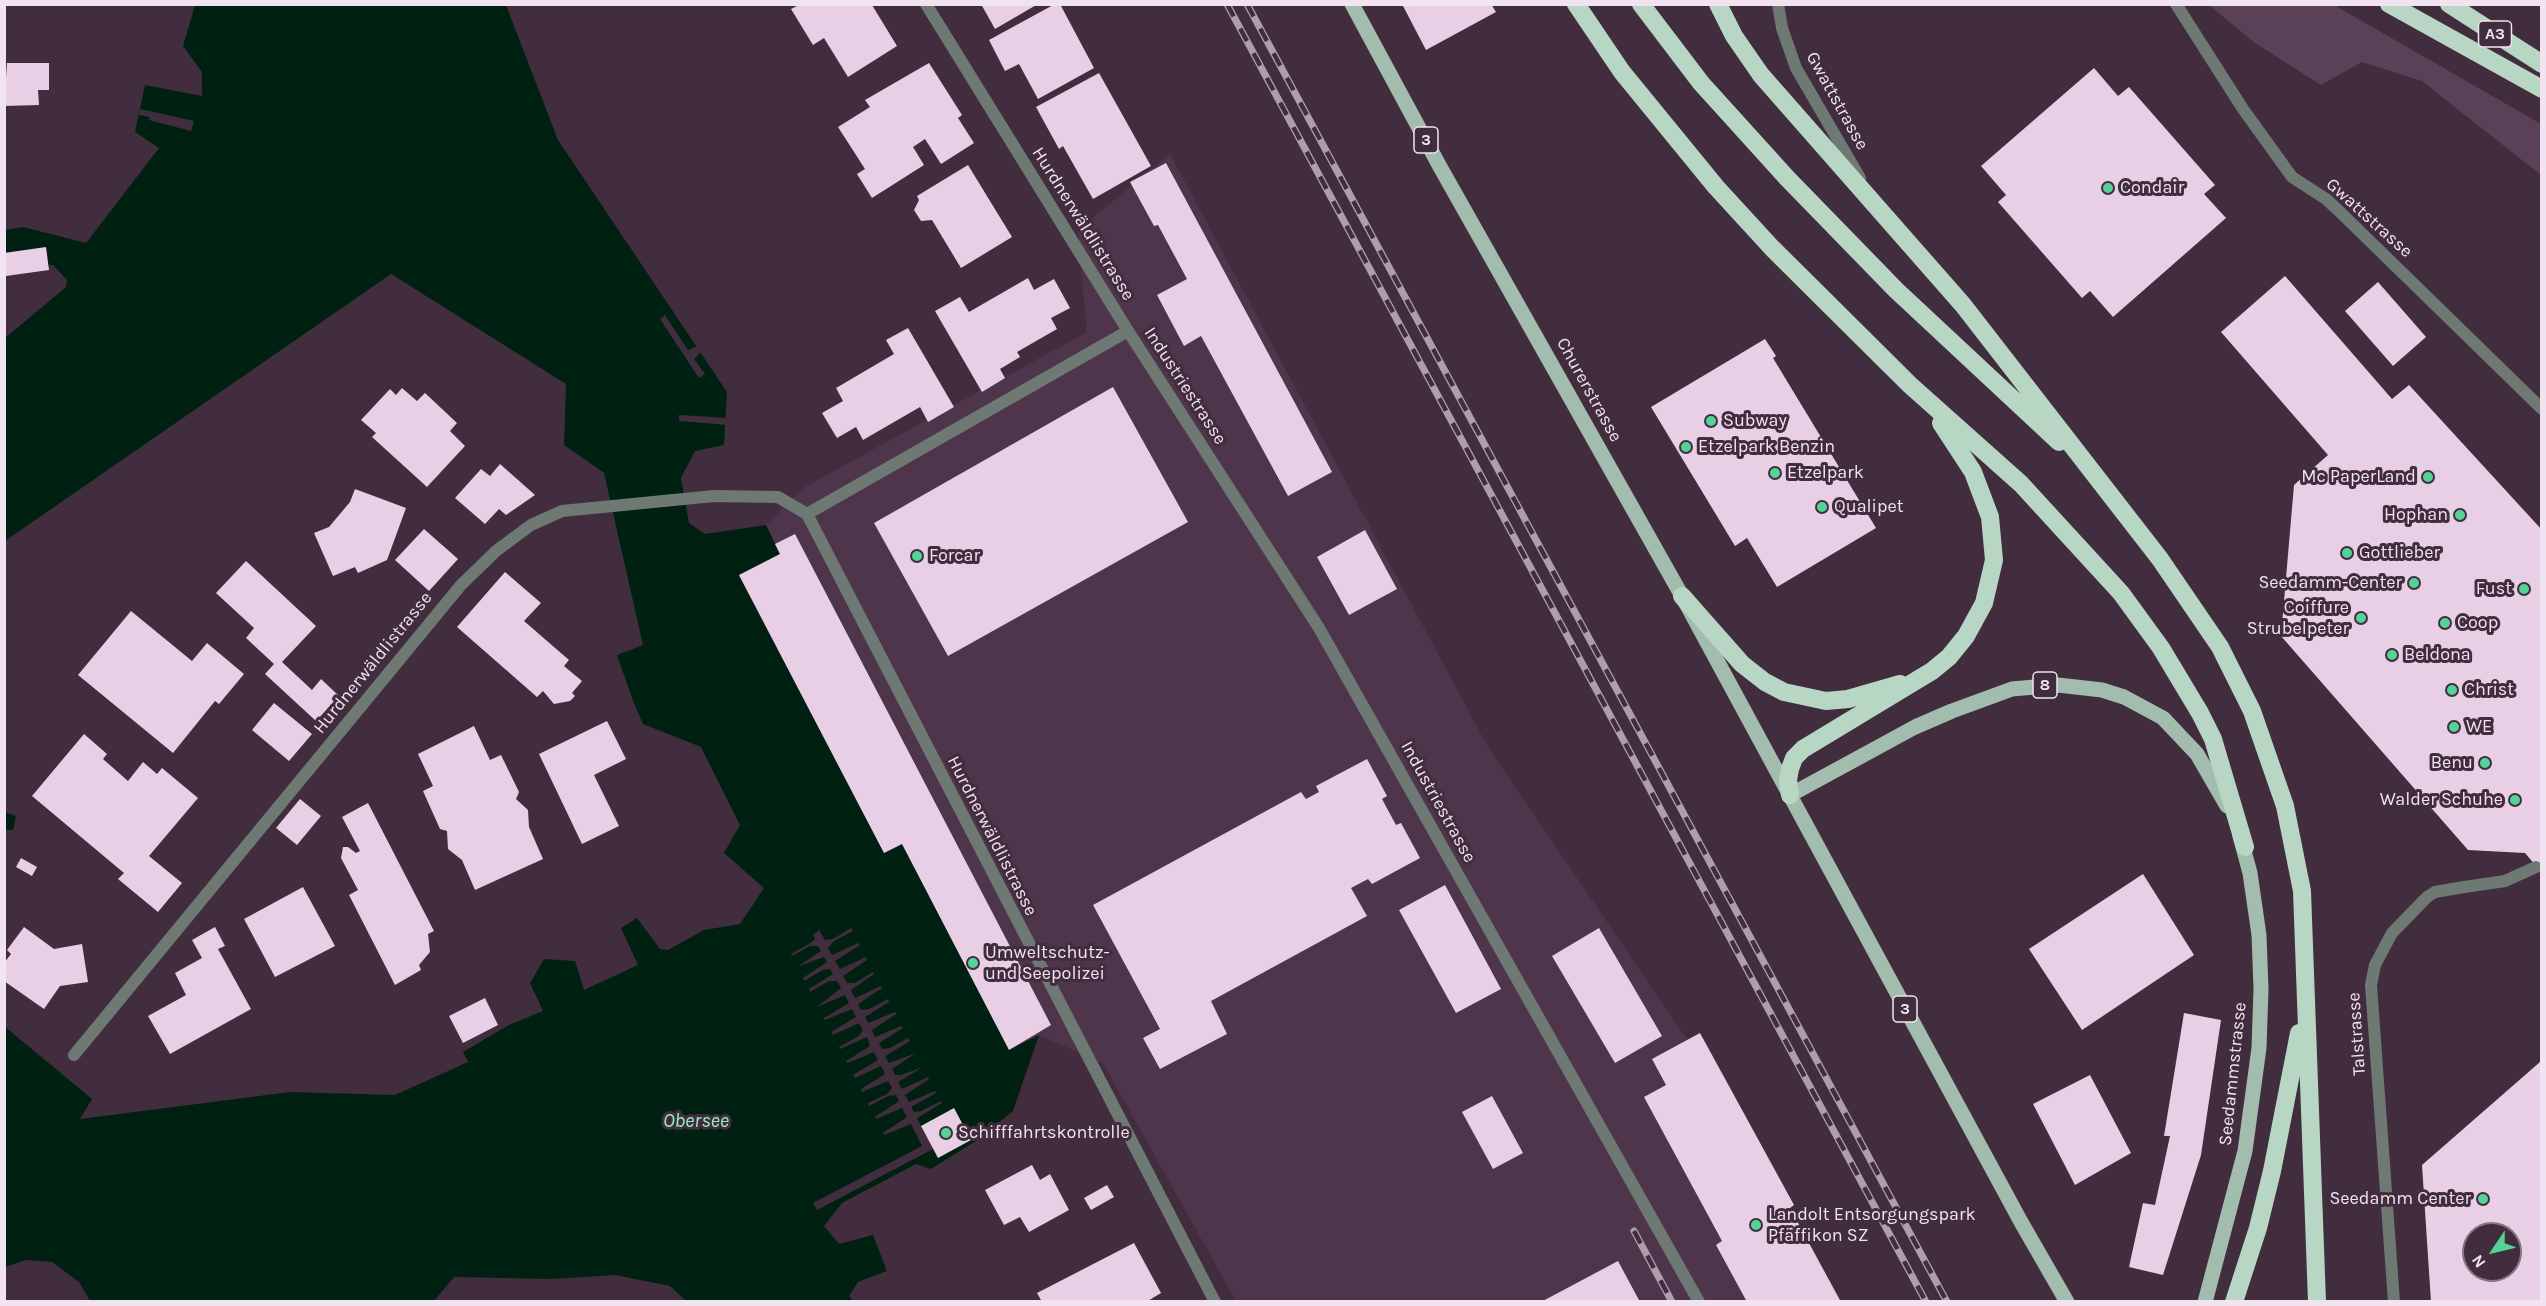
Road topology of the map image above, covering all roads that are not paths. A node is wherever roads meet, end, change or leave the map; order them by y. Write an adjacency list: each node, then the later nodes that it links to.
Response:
1 (926, 4): 13 (street, Hurdnerwäldlistrasse)
2 (1352, 4): 18 (main road, Churerstrasse / 3)
3 (1576, 4): 14 (highway)
4 (1641, 4): 16 (highway)
5 (1718, 4): 12 (highway)
6 (1778, 4): 12 (street, Gwattstrasse)
7 (2176, 4): 15 (street, Gwattstrasse)
8 (2389, 4): 11 (highway)
9 (2449, 4): 10 (highway, A3)
10 (2541, 64)
11 (2541, 89)
12 (1879, 210): 16 (highway)
13 (1128, 331): 17 (street); 26 (street, Industriestrasse)
14 (1910, 385): 19 (highway); 21 (highway)
15 (2541, 409)
16 (2102, 483): 23 (highway)
17 (807, 514): 24 (street, Hurdnerwäldlistrasse); 25 (street, Hurdnerwäldlistrasse)
18 (1682, 596): 19 (highway); 20 (main road, Churerstrasse / 3)
19 (1932, 671): 20 (highway)
20 (1790, 795): 21 (main road, 8); 27 (main road, 3)
21 (2245, 847): 28 (main road, Seedammstrasse / 8)
22 (2536, 867): 31 (street, Talstrasse)
23 (2307, 970): 29 (highway); 30 (highway)
24 (74, 1055)
25 (1215, 1302)
26 (1699, 1302)
27 (2067, 1302)
28 (2205, 1302)
29 (2234, 1302)
30 (2317, 1302)
31 (2394, 1302)

